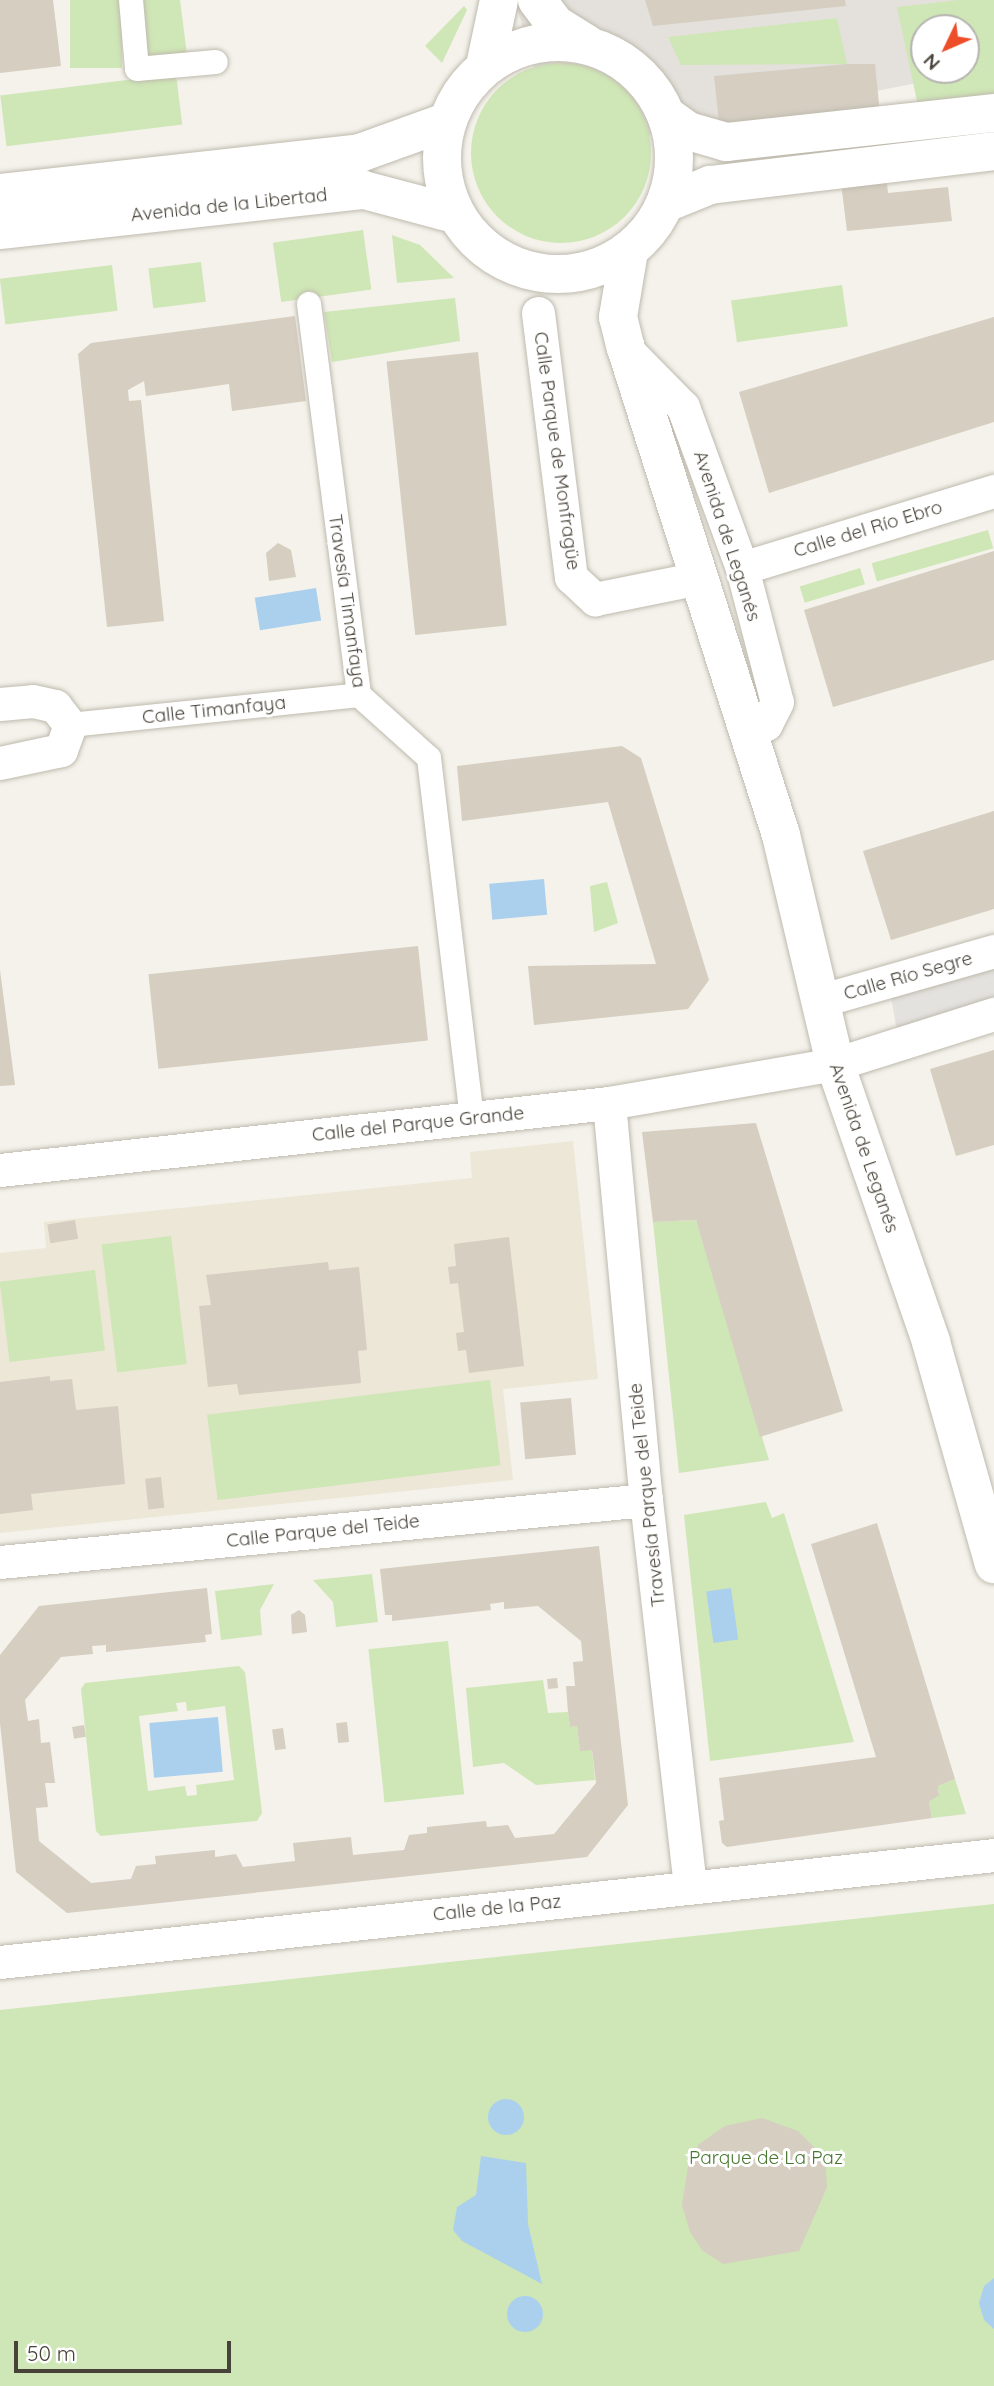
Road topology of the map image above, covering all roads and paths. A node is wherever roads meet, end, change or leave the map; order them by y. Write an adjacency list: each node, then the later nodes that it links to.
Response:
1 (131, 0): 5 (street)
2 (499, 0): 6 (street)
3 (537, 0): 4 (street)
4 (587, 44): 6 (street); 8 (street)
5 (216, 62)
6 (485, 66): 9 (street)
7 (994, 113): 8 (street)
8 (666, 116): 12 (street)
9 (446, 122): 11 (street, Avenida de la Libertad); 13 (street)
10 (994, 151): 12 (street)
11 (0, 193)
12 (666, 203): 15 (street)
13 (455, 214): 14 (street, Avenida de la Libertad); 16 (street)
14 (0, 230)
15 (629, 251): 16 (street); 19 (street, Avenida de Leganés)
16 (569, 275): 19 (street, Avenida de Leganés)
17 (309, 304): 23 (street, Travesía Timanfaya)
18 (538, 313): 22 (street, Calle Parque de Monfragüe)
19 (622, 332): 21 (street, Avenida de Leganés); 22 (street, Avenida de Leganés)
20 (994, 491): 21 (street, Calle del Río Ebro)
21 (742, 568): 26 (street, Avenida de Leganés)
22 (699, 578): 26 (street, Avenida de Leganés)
23 (359, 695): 25 (street, Calle Timanfaya); 33 (street, Travesía Timanfaya)
24 (0, 704): 25 (street)
25 (70, 725): 27 (street)
26 (748, 729): 29 (street, Avenida de Leganés)
27 (0, 763)
28 (994, 951): 29 (street, Calle Río Segre)
29 (822, 1000): 31 (street, Avenida de Leganés)
30 (994, 1014): 31 (street)
31 (835, 1064): 32 (street, Calle del Parque Grande); 37 (street, Avenida de Leganés)
32 (609, 1103): 33 (street, Calle del Parque Grande); 35 (street, Travesía Parque del Teide)
33 (472, 1118): 34 (street, Calle del Parque Grande)
34 (0, 1170)
35 (646, 1500): 36 (street, Calle Parque del Teide); 39 (street, Travesía Parque del Teide)
36 (0, 1562)
37 (994, 1564)
38 (994, 1855): 39 (street, Calle de la Paz)
39 (690, 1888): 40 (street, Calle de la Paz)
40 (0, 1962)

